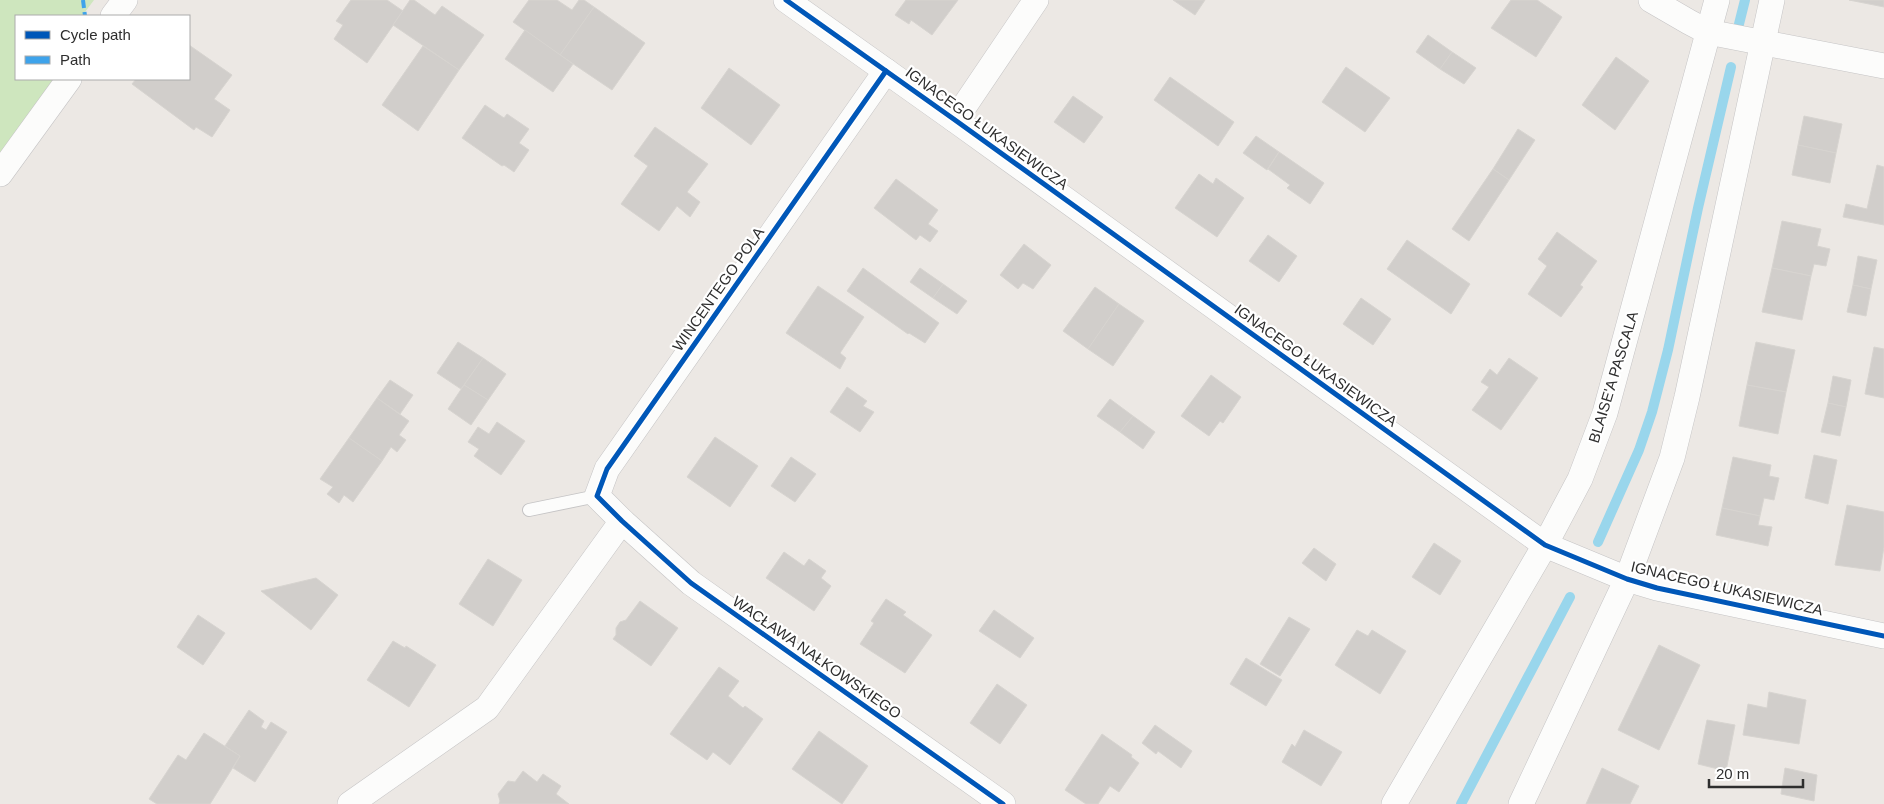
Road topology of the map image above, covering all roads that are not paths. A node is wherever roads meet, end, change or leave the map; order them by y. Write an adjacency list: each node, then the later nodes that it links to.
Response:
1 (125, 0): 7 (street)
2 (786, 0): 11 (street, IGNACEGO ŁUKASIEWICZA)
3 (1036, 0): 13 (street)
4 (1651, 0): 8 (street)
5 (1717, 0): 8 (street, BLAISE'A PASCALA)
6 (1772, 0): 9 (street)
7 (114, 15)
8 (1708, 32): 9 (street); 18 (street, BLAISE'A PASCALA)
9 (1763, 42): 10 (street); 19 (street)
10 (1884, 66)
11 (886, 71): 13 (street, IGNACEGO ŁUKASIEWICZA); 15 (street, WINCENTEGO POLA)
12 (68, 80): 14 (street)
13 (955, 120): 18 (street, IGNACEGO ŁUKASIEWICZA)
14 (0, 174)
15 (597, 496): 16 (lane); 17 (street)
16 (529, 510)
17 (622, 522): 21 (street); 22 (street, WACŁAWA NAŁKOWSKIEGO)
18 (1545, 546): 19 (street, IGNACEGO ŁUKASIEWICZA); 23 (street, BLAISE'A PASCALA)
19 (1626, 579): 20 (street, IGNACEGO ŁUKASIEWICZA); 24 (street)
20 (1884, 636)
21 (350, 804)
22 (1003, 804)
23 (1394, 804)
24 (1521, 804)

